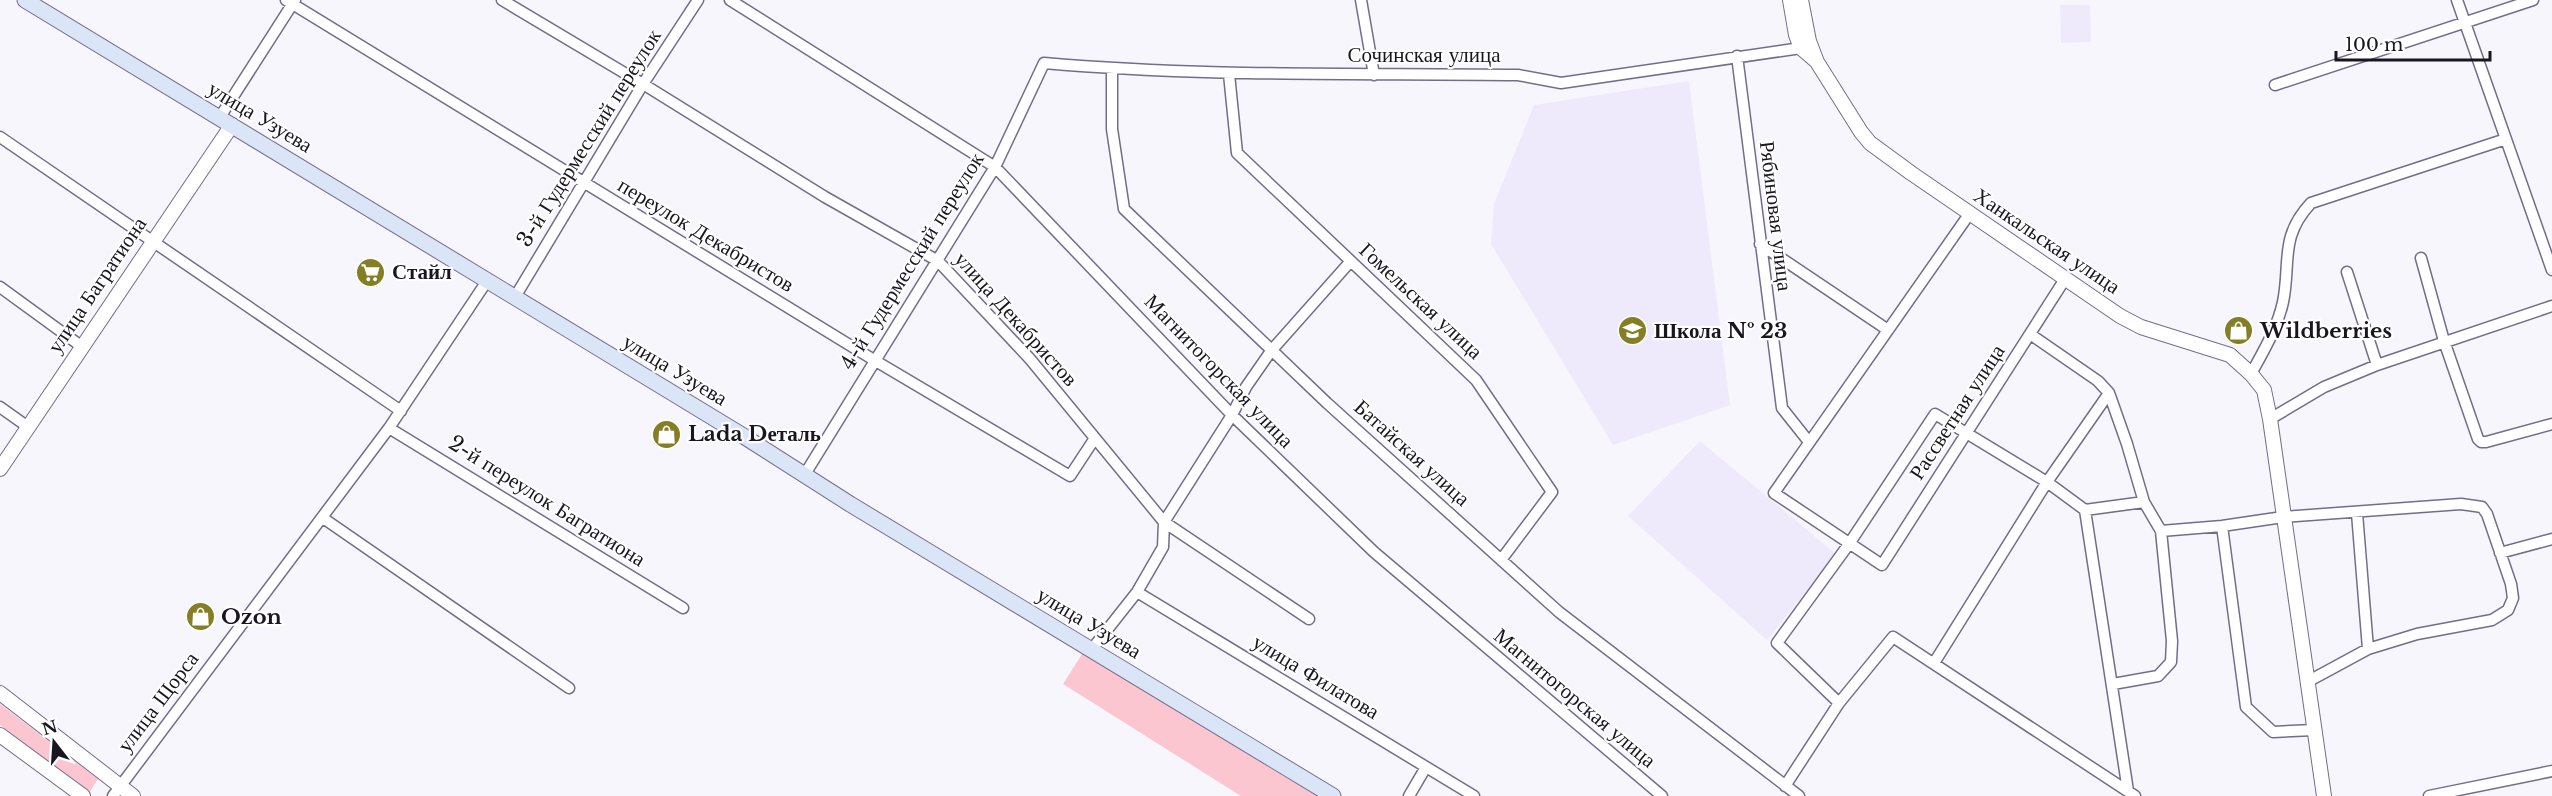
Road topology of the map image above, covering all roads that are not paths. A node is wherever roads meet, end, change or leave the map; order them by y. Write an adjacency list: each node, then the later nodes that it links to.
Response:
1 (25, 0): 21 (main road, улица Узуева)
2 (502, 0): 19 (street, улица Декабристов)
3 (698, 0): 19 (street, 3-й Гудермесский переулок)
4 (730, 0): 24 (street, Магнитогорская улица)
5 (1361, 0): 18 (street)
6 (1790, 0): 12 (street)
7 (1801, 0): 14 (street, Ханкальская улица)
8 (2457, 0): 11 (street)
9 (2533, 0): 11 (street)
10 (291, 1): 21 (street, улица Багратиона); 25 (street, переулок Декабристов)
11 (2465, 23): 20 (street); 23 (street)
12 (1800, 48): 13 (street, Сочинская улица); 14 (street, Ханкальская улица)
13 (1737, 56): 18 (street, Сочинская улица); 28 (street, Рябиновая улица)
14 (1817, 62): 26 (street, Ханкальская улица)
15 (1044, 63): 16 (street, Сочинская улица); 24 (street, 4-й Гудермесский переулок)
16 (1112, 69): 17 (street, Сочинская улица); 43 (street, Батайская улица)
17 (1229, 74): 18 (street, Сочинская улица); 31 (street, Гомельская улица)
18 (1374, 75)
19 (643, 84): 25 (street, 3-й Гудермесский переулок); 30 (street, улица Декабристов)
20 (2275, 85)
21 (226, 121): 27 (street, улица Багратиона); 35 (main road, улица Узуева)
22 (0, 137): 27 (street)
23 (2506, 139): 32 (street); 46 (street)
24 (995, 167): 30 (street, 4-й Гудермесский переулок); 50 (street, Магнитогорская улица)
25 (582, 183): 37 (street, 3-й Гудермесский переулок); 44 (street, переулок Декабристов)
26 (1970, 213): 34 (street, Ханкальская улица); 39 (street)
27 (151, 242): 42 (street, улица Багратиона); 49 (street)
28 (1760, 244): 39 (street); 57 (street, Рябиновая улица)
29 (2421, 258): 41 (street)
30 (938, 261): 44 (street, 4-й Гудермесский переулок); 56 (street, улица Декабристов)
31 (1350, 261): 43 (street); 72 (street, Гомельская улица)
32 (2552, 270)
33 (2347, 272): 45 (street)
34 (2065, 279): 40 (street, Рассветная улица); 46 (street, Ханкальская улица)
35 (487, 281): 37 (main road, улица Узуева); 49 (street, улица Щорса)
36 (0, 287): 42 (street)
37 (515, 297): 59 (main road, улица Узуева)
38 (2552, 306): 41 (street)
39 (1888, 330): 57 (street)
40 (2030, 334): 47 (street); 55 (street, Рассветная улица)
41 (2444, 341): 45 (street); 52 (street)
42 (81, 346): 53 (street, улица Багратиона)
43 (1271, 351): 50 (street); 72 (street, Батайская улица)
44 (874, 360): 56 (street, переулок Декабристов); 59 (street, 4-й Гудермесский переулок)
45 (2377, 365): 51 (street)
46 (2251, 374): 51 (street, Ханкальская улица)
47 (2109, 393): 60 (street); 61 (street)
48 (0, 408): 53 (street)
49 (401, 411): 54 (street, улица Щорса)
50 (1232, 415): 66 (street); 96 (street, Магнитогорская улица)
51 (2270, 419): 64 (street, Ханкальская улица)
52 (2552, 424)
53 (28, 427): 58 (street, улица Багратиона)
54 (389, 428): 65 (street, улица Щорса); 74 (street, 2-й переулок Багратиона)
55 (1967, 433): 60 (street); 70 (street, Рассветная улица); 70 (street, Рассветная улица)
56 (1095, 438): 66 (street, улица Декабристов)
57 (1809, 442): 70 (street)
58 (0, 469)
59 (805, 474): 76 (main road, улица Узуева)
60 (2047, 482): 62 (street); 78 (street)
61 (2144, 502): 62 (street); 68 (street)
62 (2085, 510): 80 (street)
63 (2357, 513): 64 (street); 71 (street); 77 (street)
64 (2283, 517): 67 (street); 79 (street, Ханкальская улица)
65 (323, 518): 81 (street); 89 (street, улица Щорса)
66 (1164, 522): 73 (street); 75 (street, улица Декабристов)
67 (2222, 526): 68 (street); 84 (street)
68 (2161, 531): 80 (street)
69 (2552, 539): 71 (street)
70 (1849, 544): 83 (street, Рассветная улица)
71 (2500, 554): 77 (street)
72 (1501, 560): 88 (street, Батайская улица)
73 (1137, 592): 76 (street); 86 (street, улица Филатова)
74 (683, 608)
75 (1309, 619)
76 (1092, 649): 93 (main road, улица Узуева)
77 (2368, 649): 79 (street)
78 (1934, 663): 83 (street); 90 (street)
79 (2307, 682): 84 (street, Ханкальская улица)
80 (2113, 684): 90 (street)
81 (569, 688)
82 (0, 693): 89 (street)
83 (1839, 703): 88 (street)
84 (2314, 730): 98 (street, Ханкальская улица)
85 (0, 735): 91 (street)
86 (1426, 767): 94 (street); 95 (street, улица Филатова)
87 (2552, 771): 99 (street)
88 (1785, 786): 97 (street, Батайская улица)
89 (116, 791): 92 (street)
90 (2132, 794)
91 (83, 796)
92 (134, 796)
93 (1333, 796)
94 (1409, 796)
95 (1474, 796)
96 (1662, 796)
97 (1799, 796)
98 (2324, 796)
99 (2429, 796)

